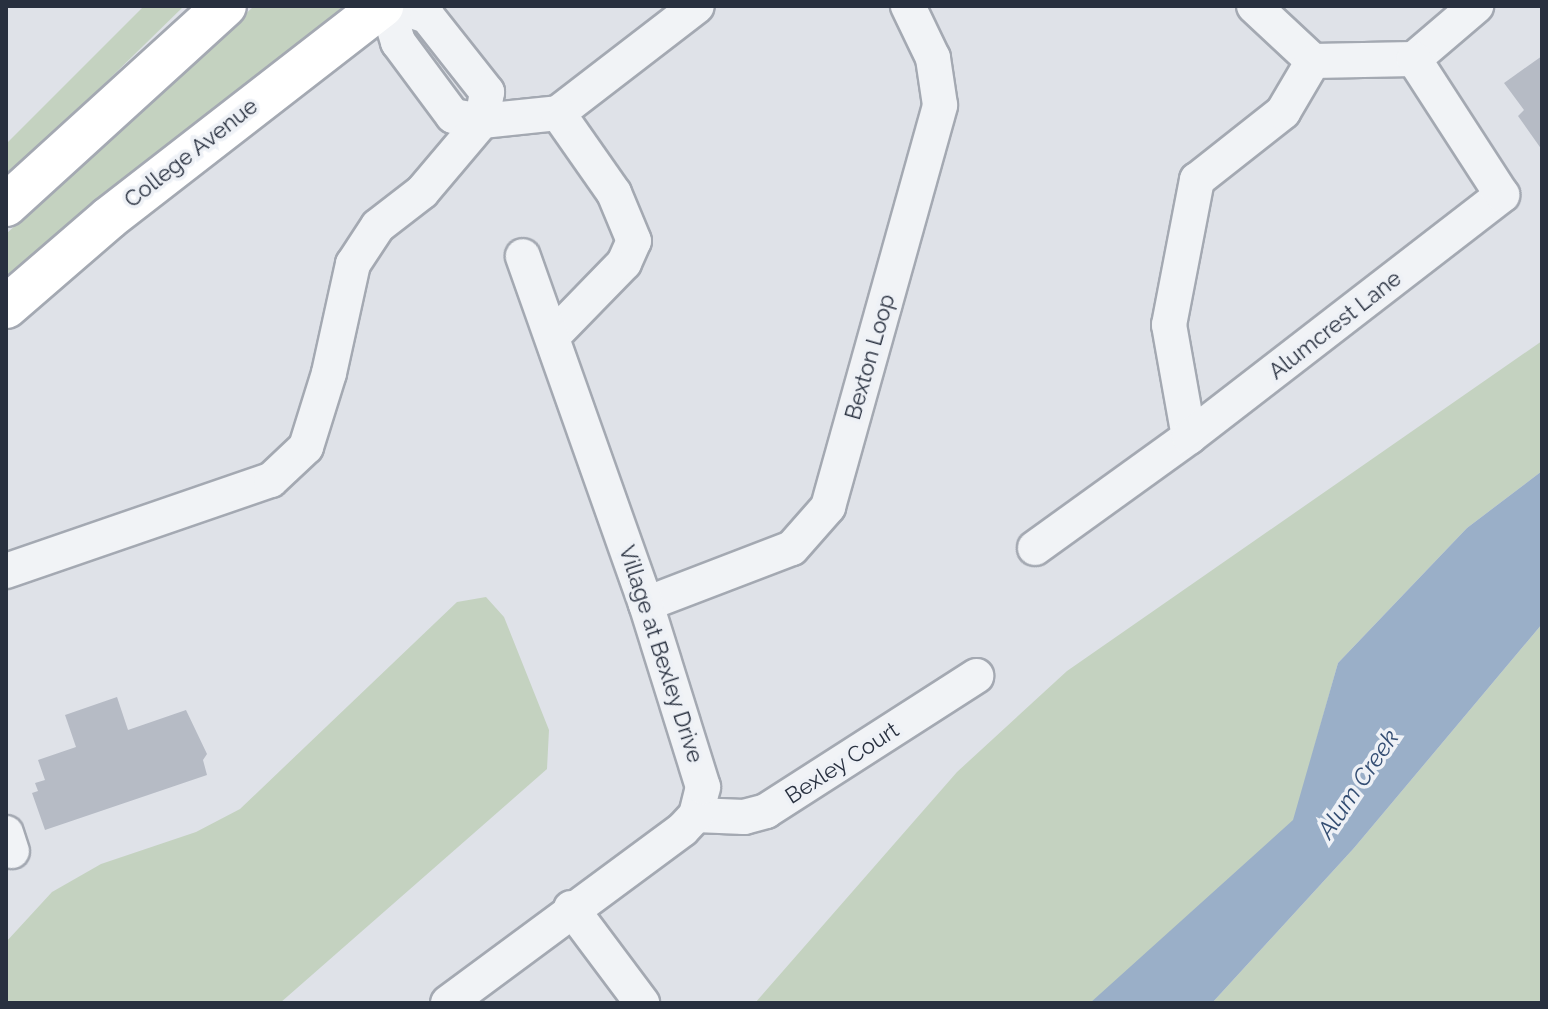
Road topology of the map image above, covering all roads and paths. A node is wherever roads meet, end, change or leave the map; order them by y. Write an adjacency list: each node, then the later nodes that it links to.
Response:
1 (225, 6): 12 (main road)
2 (384, 6): 11 (street); 14 (main road, College Avenue)
3 (396, 6): 11 (street)
4 (697, 6): 10 (street)
5 (908, 6): 19 (street, Bexton Loop)
6 (1254, 6): 9 (street)
7 (1476, 6): 8 (street)
8 (1414, 59): 9 (street); 16 (street, Alumcrest Lane)
9 (1313, 61): 16 (street)
10 (558, 113): 11 (street); 15 (street)
11 (482, 121): 18 (street)
12 (6, 205)
13 (523, 256): 15 (street, Village at Bexley Drive)
14 (6, 307)
15 (553, 336): 19 (street, Village at Bexley Drive)
16 (1189, 437): 17 (street, Alumcrest Lane)
17 (1035, 548)
18 (6, 571)
19 (646, 604): 21 (street, Village at Bexley Drive)
20 (976, 676): 21 (street, Bexley Court)
21 (696, 815): 22 (street)
22 (571, 908): 23 (street); 24 (street)
23 (448, 1003)
24 (642, 1003)

